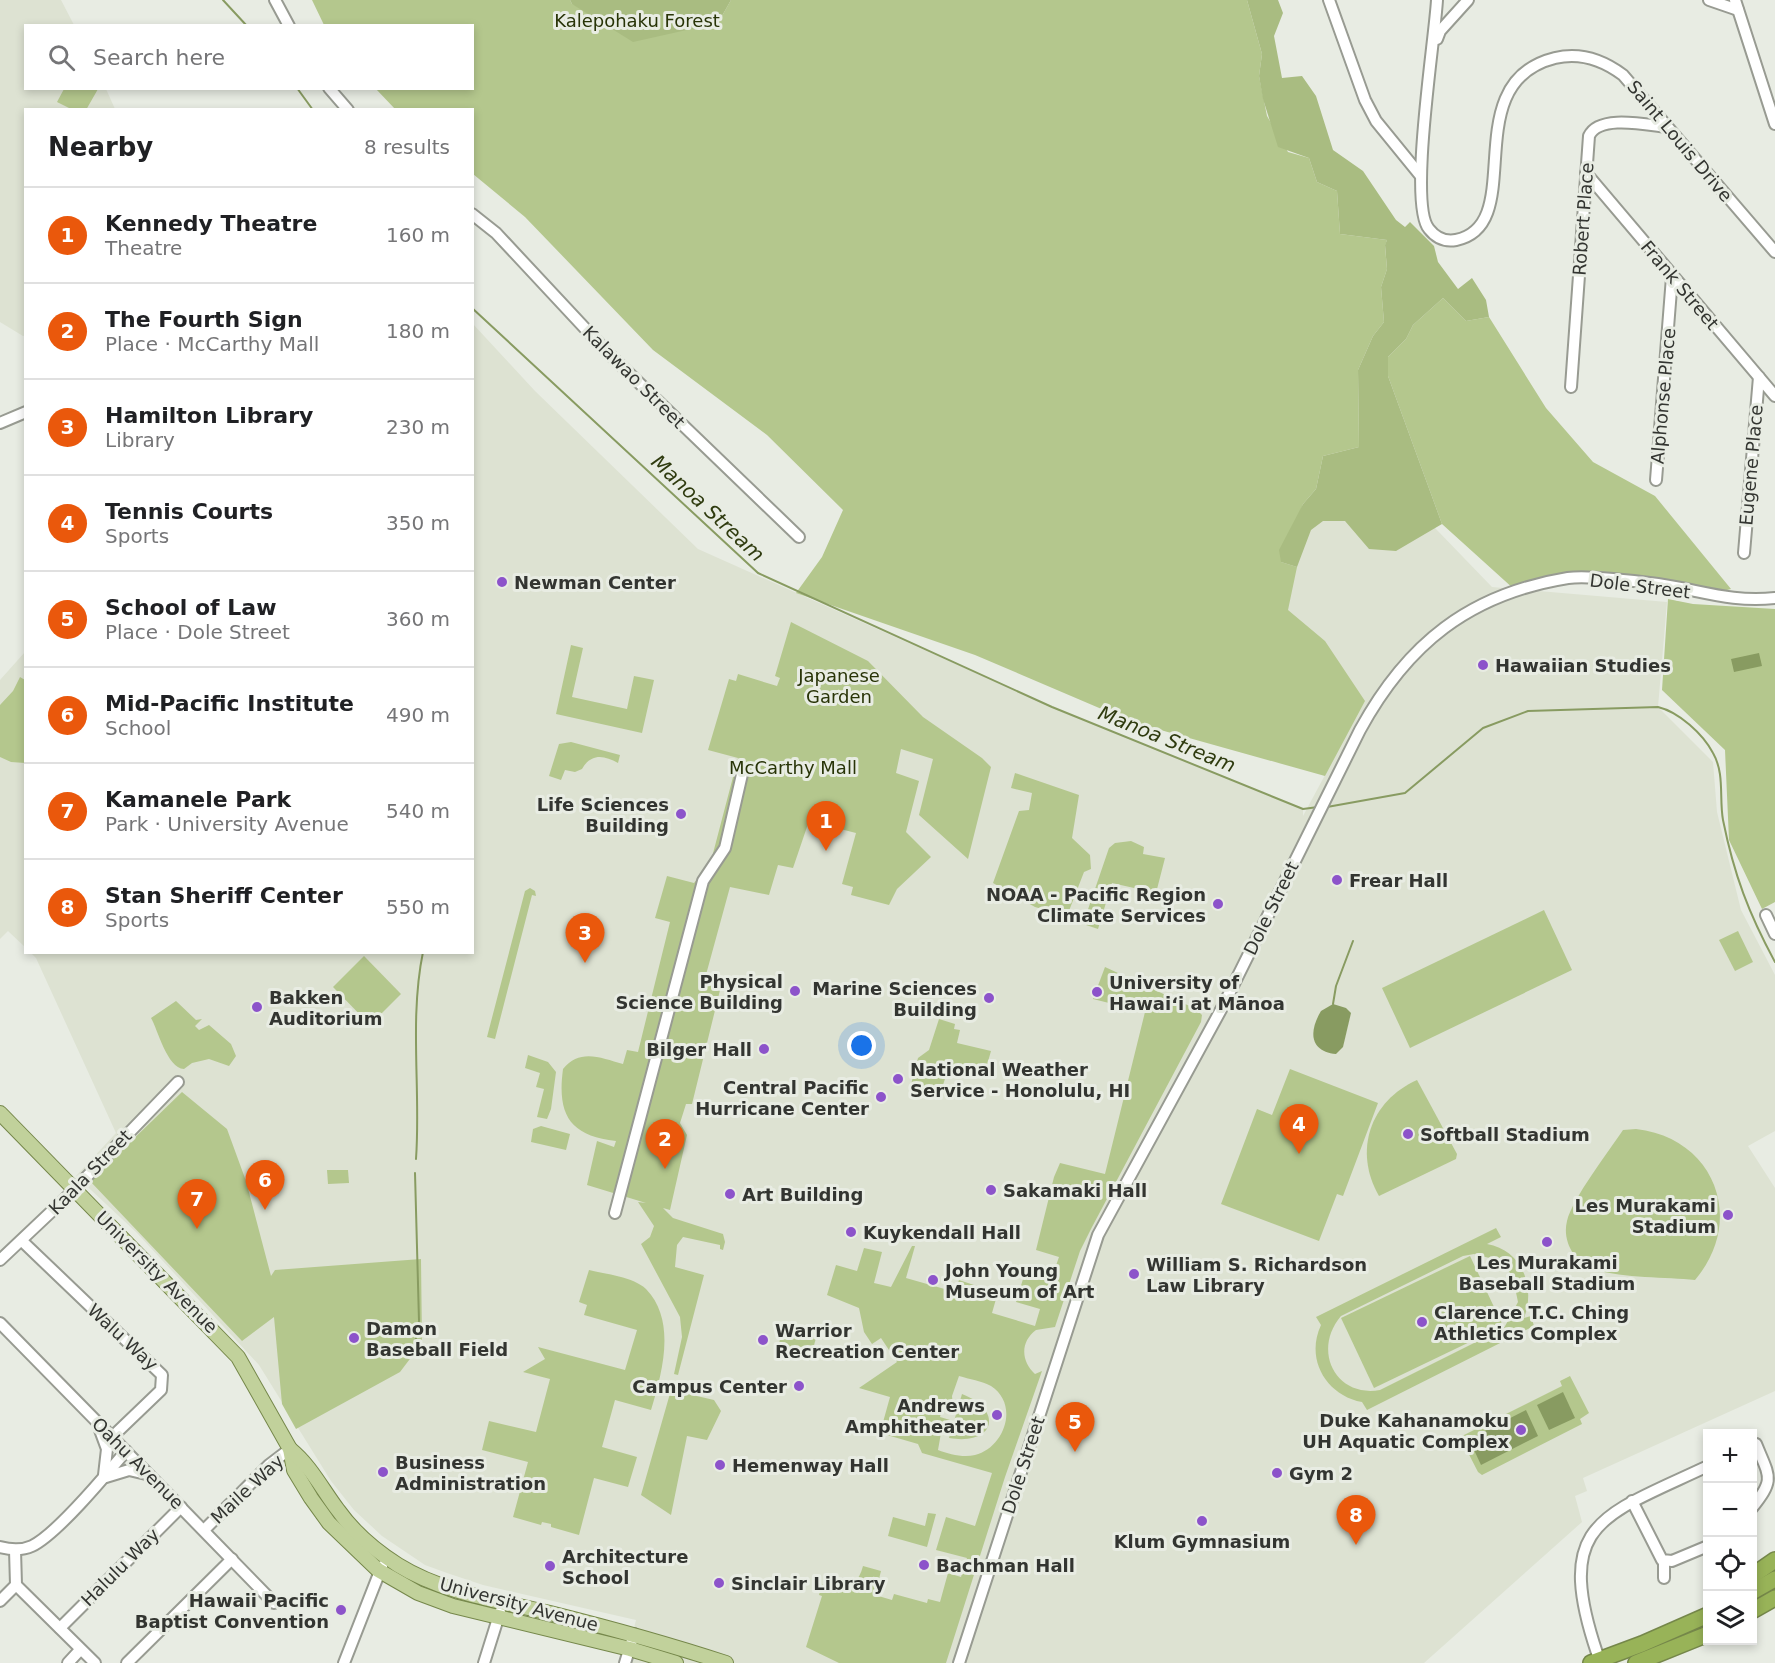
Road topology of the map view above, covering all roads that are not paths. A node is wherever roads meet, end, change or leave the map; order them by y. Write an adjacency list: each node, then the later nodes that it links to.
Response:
1 (275, 0): 7 (street)
2 (1329, 0): 14 (street)
3 (1437, 0): 8 (street, Saint Louis Drive)
4 (1467, 0): 8 (street)
5 (1709, 0): 6 (street)
6 (1737, 5): 11 (street)
7 (288, 24)
8 (1434, 48): 14 (street, Saint Louis Drive)
9 (331, 90): 10 (street)
10 (346, 108)
11 (1775, 124)
12 (1667, 127): 13 (street, Robert Place); 14 (street, Saint Louis Drive); 16 (street, Saint Louis Drive)
13 (1586, 173): 17 (street, Frank Street); 19 (street, Robert Place)
14 (1420, 175)
15 (474, 216): 24 (street, Kalawao Street)
16 (1775, 252)
17 (1672, 277): 18 (street, Frank Street); 23 (street, Alphonse Place)
18 (1759, 377): 20 (street, Frank Street); 25 (street, Eugene Place)
19 (1570, 387)
20 (1775, 396)
21 (24, 413): 22 (street)
22 (0, 423)
23 (1656, 480)
24 (799, 537)
25 (1744, 553)
26 (1775, 598): 87 (street, Dole Street)
27 (743, 771): 33 (street)
28 (1766, 915): 29 (street)
29 (1775, 934)
30 (178, 1082): 32 (street, Kaala Street)
31 (0, 1113): 32 (main road, University Avenue)
32 (74, 1190): 34 (street, Kaala Street); 40 (main road, University Avenue)
33 (615, 1214)
34 (22, 1241): 35 (street, Kaala Street); 38 (street, Walu Way)
35 (0, 1260)
36 (0, 1323): 37 (street, Oahu Avenue)
37 (95, 1420): 38 (street, Oahu Avenue); 44 (street)
38 (111, 1437): 41 (street, Oahu Avenue)
39 (1757, 1446): 45 (street)
40 (290, 1449): 49 (street, Maile Way); 53 (main road, University Avenue); 57 (main road, University Avenue)
41 (126, 1451): 43 (street, Oahu Avenue); 44 (street)
42 (1703, 1469): 46 (street)
43 (149, 1476): 44 (street); 48 (street, Oahu Avenue)
44 (103, 1479): 52 (street)
45 (1773, 1479): 47 (street)
46 (1632, 1502): 56 (street); 77 (street)
47 (1757, 1503)
48 (181, 1507): 49 (street, Oahu Avenue); 71 (street, Halulu Way)
49 (205, 1529): 54 (street, Oahu Avenue)
50 (0, 1547): 52 (street)
51 (1703, 1548): 56 (street)
52 (15, 1550): 61 (street)
53 (389, 1558): 57 (street); 65 (main road, University Avenue)
54 (232, 1559): 66 (street, Oahu Avenue); 81 (street)
55 (1775, 1560): 58 (highway)
56 (1664, 1561): 59 (street)
57 (378, 1570): 69 (main road, University Avenue); 82 (street)
58 (1757, 1573)
59 (1664, 1578)
60 (1775, 1579): 62 (highway)
61 (16, 1585): 64 (street); 71 (street)
62 (1754, 1591)
63 (1775, 1598): 68 (highway)
64 (0, 1601)
65 (502, 1601): 69 (street); 72 (main road, University Avenue)
66 (274, 1603)
67 (1703, 1606): 74 (highway)
68 (1757, 1608)
69 (499, 1617): 75 (main road, University Avenue); 83 (street)
70 (1703, 1617): 74 (highway)
71 (60, 1628): 76 (street)
72 (634, 1634): 75 (street); 86 (main road, University Avenue)
73 (1703, 1636): 88 (highway)
74 (1642, 1644): 77 (highway)
75 (630, 1648): 84 (street); 85 (main road, University Avenue)
76 (80, 1650): 78 (street); 79 (street); 80 (street)
77 (1594, 1658)
78 (68, 1663)
79 (81, 1663)
80 (95, 1663)
81 (128, 1663)
82 (344, 1663)
83 (484, 1663)
84 (625, 1663)
85 (676, 1663)
86 (726, 1663)
87 (959, 1663)
88 (1636, 1663)

